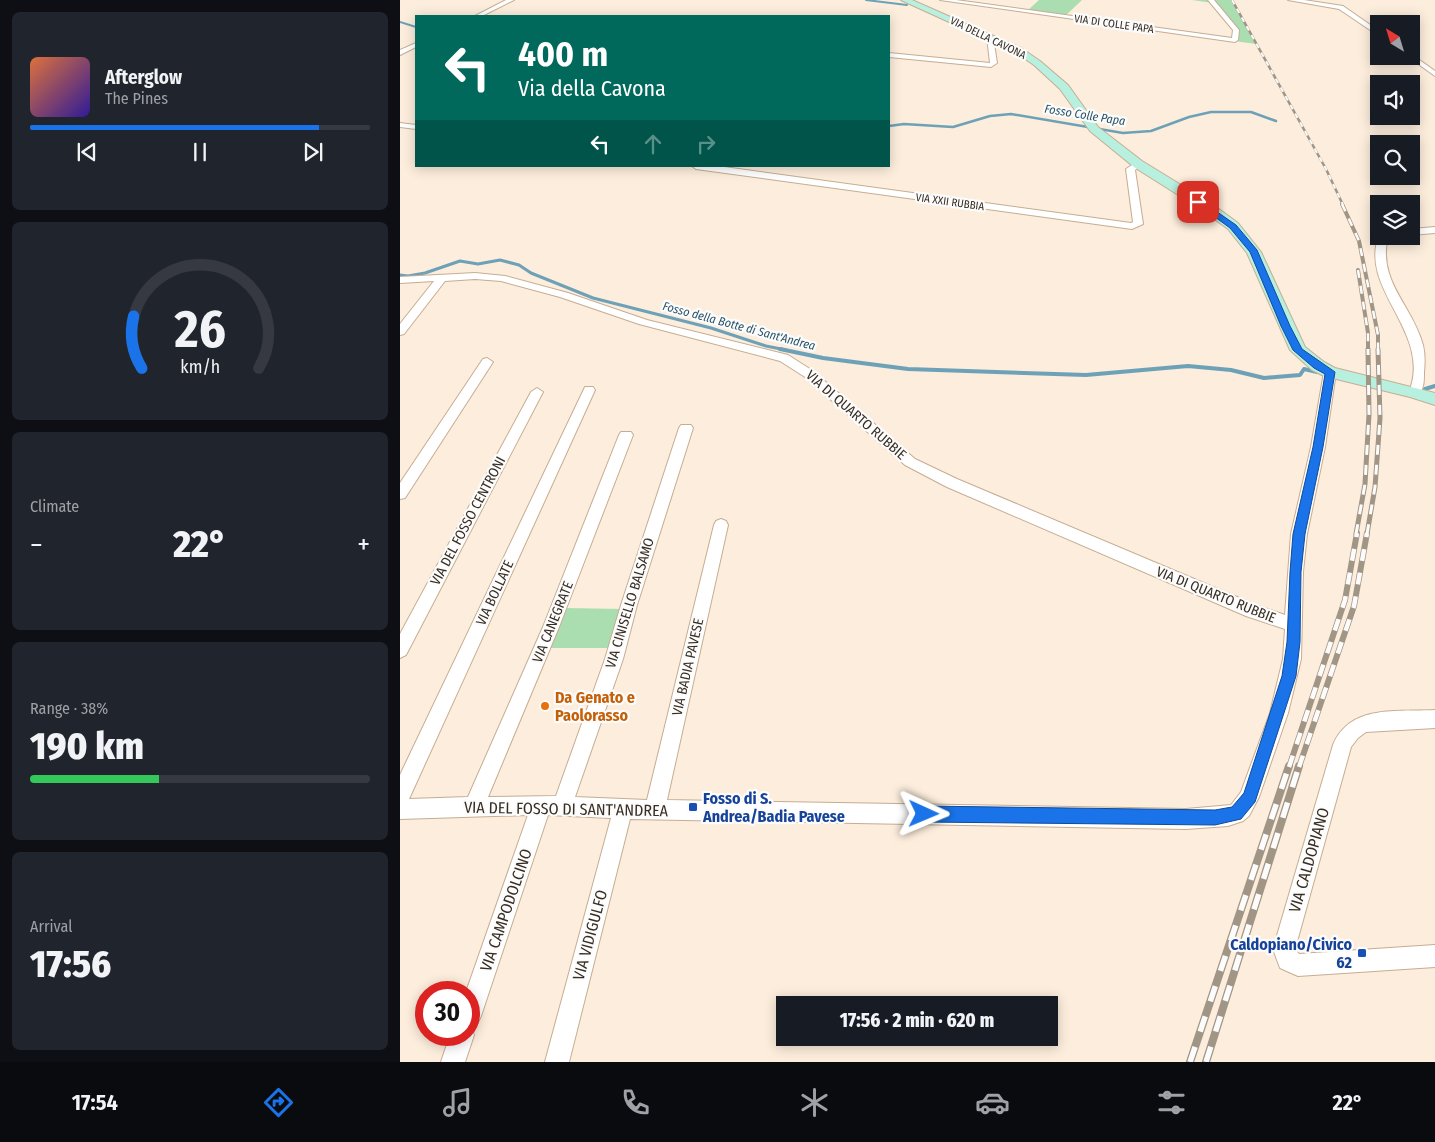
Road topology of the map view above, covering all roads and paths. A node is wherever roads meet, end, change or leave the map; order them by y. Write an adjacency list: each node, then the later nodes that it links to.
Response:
1 (511, 0): 6 (street)
2 (905, 0): 8 (main road, VIA DELLA CAVONA)
3 (943, 0): 4 (street, VIA DI COLLE PAPA)
4 (1211, 0)
5 (1291, 0): 7 (street)
6 (480, 15)
7 (1370, 28)
8 (990, 37): 11 (street); 16 (main road, VIA DELLA CAVONA)
9 (415, 46): 10 (street)
10 (400, 53)
11 (890, 56)
12 (1420, 63): 13 (street)
13 (1435, 74)
14 (400, 125): 15 (street)
15 (415, 127)
16 (1138, 164): 17 (street, VIA XXII RUBBIA); 25 (main road, VIA DELLA CAVONA)
17 (703, 167)
18 (1435, 230): 19 (street)
19 (1420, 231)
20 (1382, 245): 28 (street)
21 (442, 278): 22 (street, VIA DI QUARTO RUBBIE); 23 (street); 34 (street, VIA DI QUARTO RUBBIE)
22 (400, 280)
23 (400, 332)
24 (487, 362): 32 (street)
25 (1330, 372): 28 (main road, VIA DELLA CAVONA); 34 (street, VIA DEL FOSSO DI SANT'ANDREA)
26 (589, 390): 37 (street, VIA BOLLATE)
27 (537, 392): 35 (street, VIA DEL FOSSO CENTRONI)
28 (1415, 392): 29 (main road, VIA DELLA CAVONA)
29 (1435, 399)
30 (686, 428): 38 (street, VIA CINISELLO BALSAMO)
31 (626, 435): 39 (street, VIA CANEGRATE)
32 (400, 494)
33 (720, 525): 42 (street, VIA BADIA PAVESE)
34 (1294, 624): 42 (street, VIA DEL FOSSO DI SANT'ANDREA)
35 (400, 650)
36 (1435, 719): 43 (street, VIA CALDOPIANO)
37 (400, 796)
38 (552, 805): 39 (street, VIA DEL FOSSO DI SANT'ANDREA); 41 (street, VIA DEL FOSSO DI SANT'ANDREA); 44 (street, VIA CAMPODOLCINO)
39 (474, 807): 40 (street, VIA DEL FOSSO DI SANT'ANDREA)
40 (400, 809)
41 (623, 809): 42 (street, VIA DEL FOSSO DI SANT'ANDREA); 47 (street, VIA VIDIGULFO)
42 (655, 809)
43 (1435, 956)
44 (480, 988)
45 (458, 1046): 46 (street)
46 (452, 1062)
47 (557, 1062)

